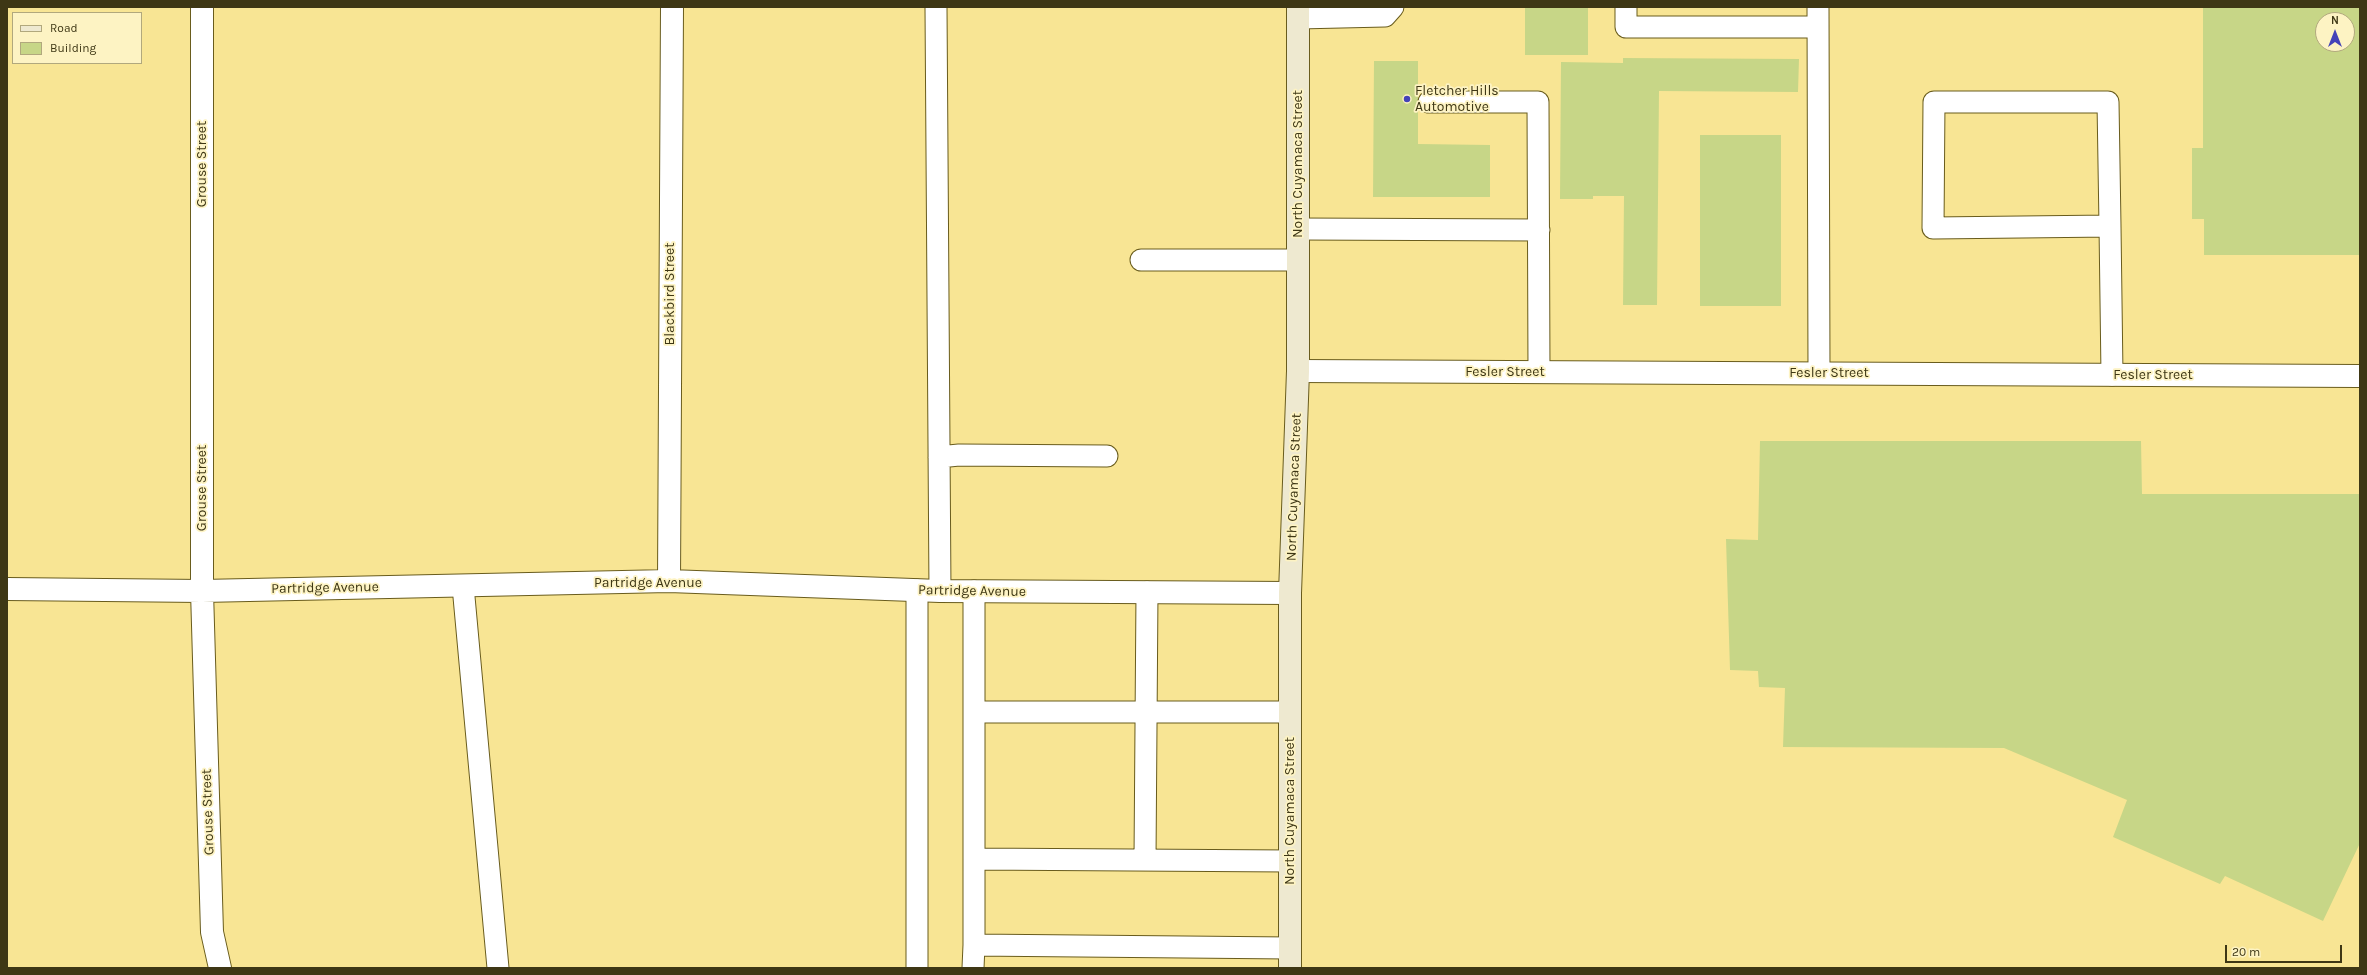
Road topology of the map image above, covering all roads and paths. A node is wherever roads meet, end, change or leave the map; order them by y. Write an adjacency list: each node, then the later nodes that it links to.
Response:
1 (202, 7): 25 (street, Grouse Street)
2 (672, 7): 21 (street, Blackbird Street)
3 (936, 7): 20 (lane)
4 (1393, 7): 6 (lane)
5 (1626, 7): 7 (lane)
6 (1298, 12): 10 (main road, North Cuyamaca Street)
7 (1818, 17): 16 (lane)
8 (1429, 102): 11 (lane)
9 (2110, 226): 9 (lane); 17 (lane)
10 (1298, 229): 11 (lane); 13 (main road, North Cuyamaca Street)
11 (1539, 230): 15 (lane)
12 (1141, 260): 13 (lane)
13 (1298, 260): 14 (main road, North Cuyamaca Street)
14 (1298, 371): 15 (street, Fesler Street); 29 (main road, North Cuyamaca Street)
15 (1539, 372): 16 (street, Fesler Street)
16 (1819, 373): 17 (street, Fesler Street)
17 (2112, 375): 18 (street, Fesler Street)
18 (2360, 376)
19 (1107, 456): 20 (lane)
20 (939, 457): 26 (lane)
21 (669, 581): 22 (street, Partridge Avenue); 24 (street, Partridge Avenue)
22 (463, 586): 25 (street, Partridge Avenue); 39 (lane)
23 (7, 589): 25 (street, Partridge Avenue)
24 (917, 590): 26 (street, Partridge Avenue); 40 (lane)
25 (202, 591): 38 (street, Grouse Street)
26 (940, 591): 27 (street, Partridge Avenue)
27 (974, 591): 28 (street, Partridge Avenue); 30 (lane)
28 (1147, 592): 29 (street, Partridge Avenue); 31 (lane)
29 (1290, 593): 32 (main road, North Cuyamaca Street)
30 (974, 712): 31 (lane); 33 (lane)
31 (1145, 712): 32 (lane); 34 (lane)
32 (1290, 712): 35 (main road, North Cuyamaca Street)
33 (974, 859): 34 (lane); 36 (lane)
34 (1145, 859): 35 (lane)
35 (1290, 860): 37 (main road, North Cuyamaca Street)
36 (974, 945): 37 (lane); 41 (lane)
37 (1290, 958)
38 (220, 968)
39 (498, 968)
40 (917, 968)
41 (973, 968)

